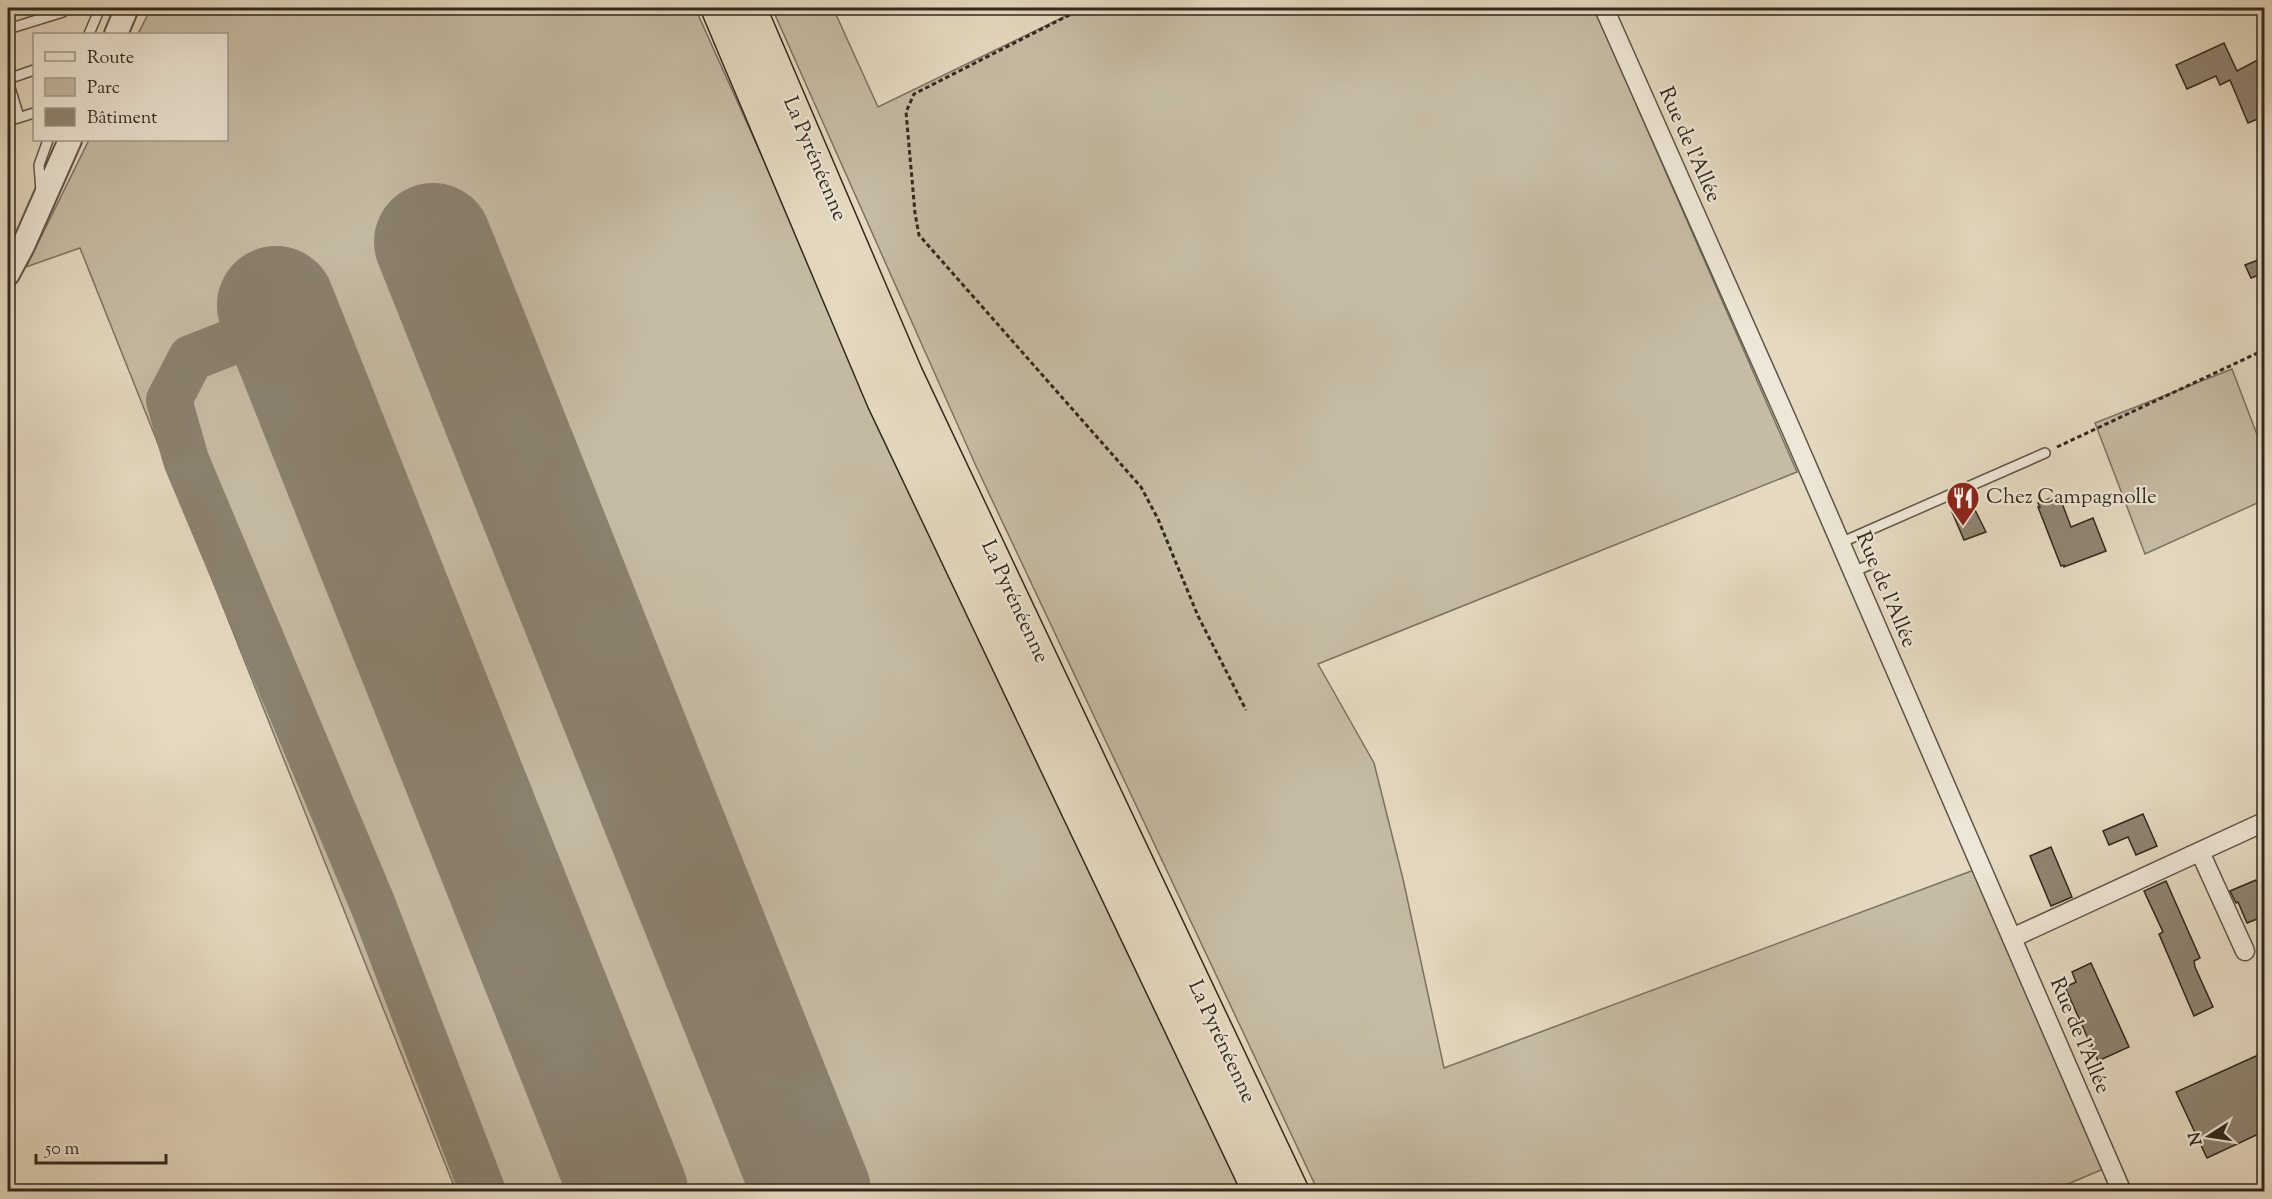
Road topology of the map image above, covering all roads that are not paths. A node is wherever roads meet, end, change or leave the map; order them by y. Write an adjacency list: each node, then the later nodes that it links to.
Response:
1 (100, 8): 8 (lane)
2 (128, 8): 9 (street)
3 (718, 8): 25 (highway, La Pyrénéenne)
4 (749, 8): 26 (highway, La Pyrénéenne)
5 (1604, 8): 20 (street, Rue de l'Allée)
6 (63, 12): 7 (lane)
7 (8, 29)
8 (89, 33)
9 (116, 33)
10 (33, 70): 11 (lane)
11 (8, 80): 13 (lane)
12 (33, 112): 13 (lane)
13 (19, 117): 14 (lane)
14 (8, 121)
15 (48, 141): 17 (lane)
16 (70, 141): 17 (street)
17 (42, 204): 18 (street)
18 (8, 274)
19 (2045, 453): 20 (lane)
20 (1840, 543): 23 (street, Rue de l'Allée)
21 (2265, 822): 22 (street)
22 (2200, 852): 23 (street); 24 (street)
23 (2012, 938): 27 (street, Rue de l'Allée)
24 (2245, 951)
25 (1260, 1191)
26 (1292, 1191)
27 (2122, 1191)

